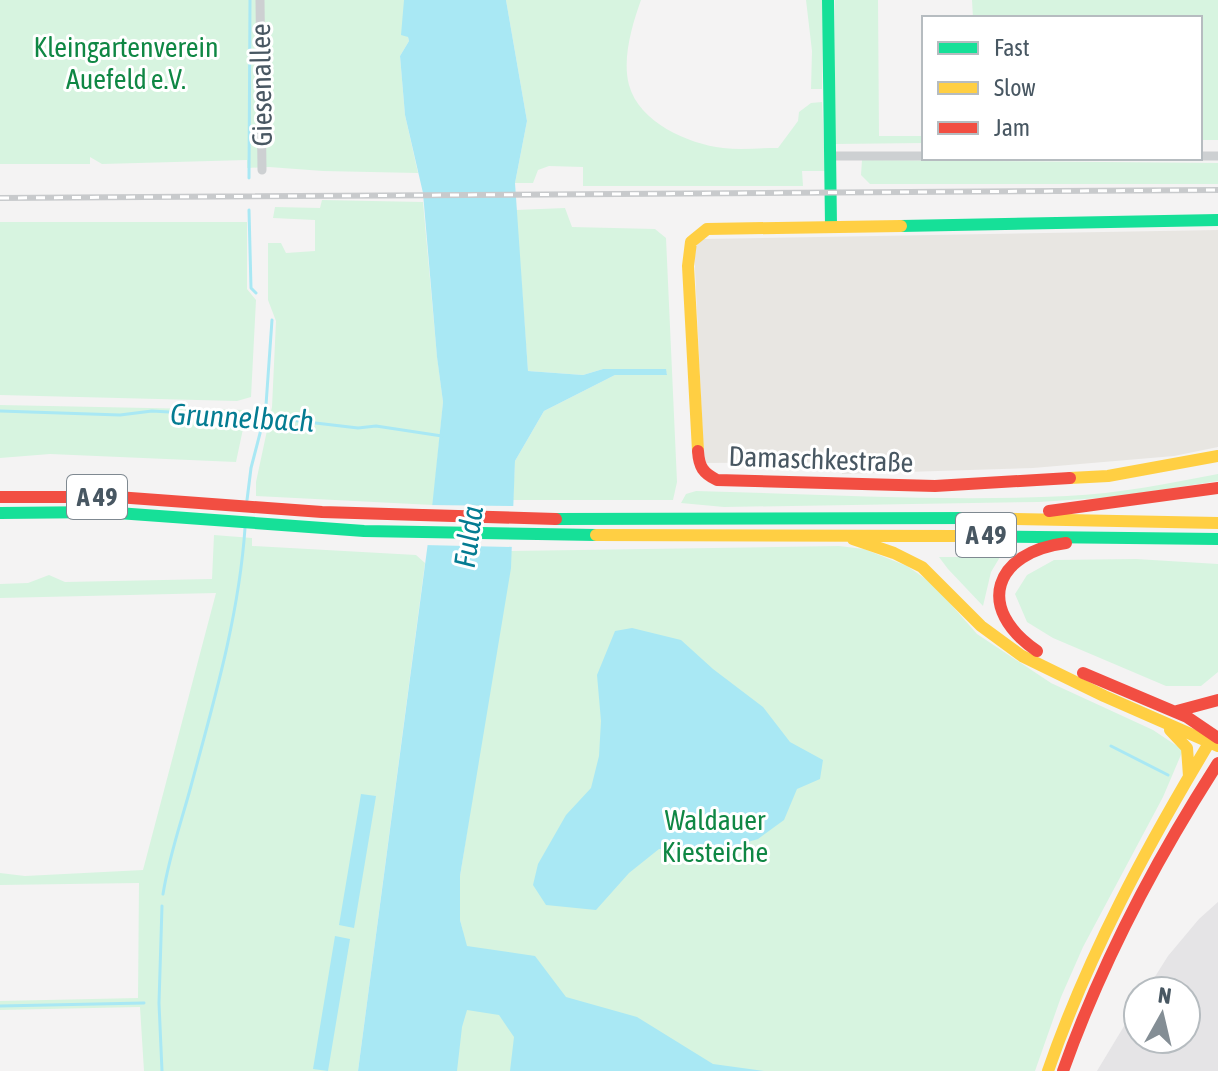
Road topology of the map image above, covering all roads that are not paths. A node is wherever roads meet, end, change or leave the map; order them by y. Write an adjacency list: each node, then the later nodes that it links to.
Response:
1 (260, 0): 5 (street, Giesenallee)
2 (828, 0): 3 (main road)
3 (831, 156): 4 (street); 7 (main road)
4 (922, 156)
5 (262, 170)
6 (1218, 220): 7 (main road, Damaschkestraße)
7 (831, 225): 8 (main road, Damaschkestraße)
8 (1218, 456)
9 (1218, 488): 12 (main road)
10 (0, 497): 12 (main road, A 49)
11 (0, 513): 14 (main road, A 49)
12 (989, 518): 13 (main road, A 49)
13 (1218, 523)
14 (824, 534): 15 (main road, A 49); 19 (main road)
15 (1147, 537): 16 (main road, A 49); 18 (main road)
16 (1218, 539)
17 (1218, 700): 18 (main road)
18 (1176, 711): 20 (main road)
19 (1160, 721): 20 (main road); 22 (main road)
20 (1215, 742): 22 (main road)
21 (1218, 763): 24 (main road)
22 (1189, 776): 23 (main road)
23 (1048, 1071)
24 (1063, 1071)

